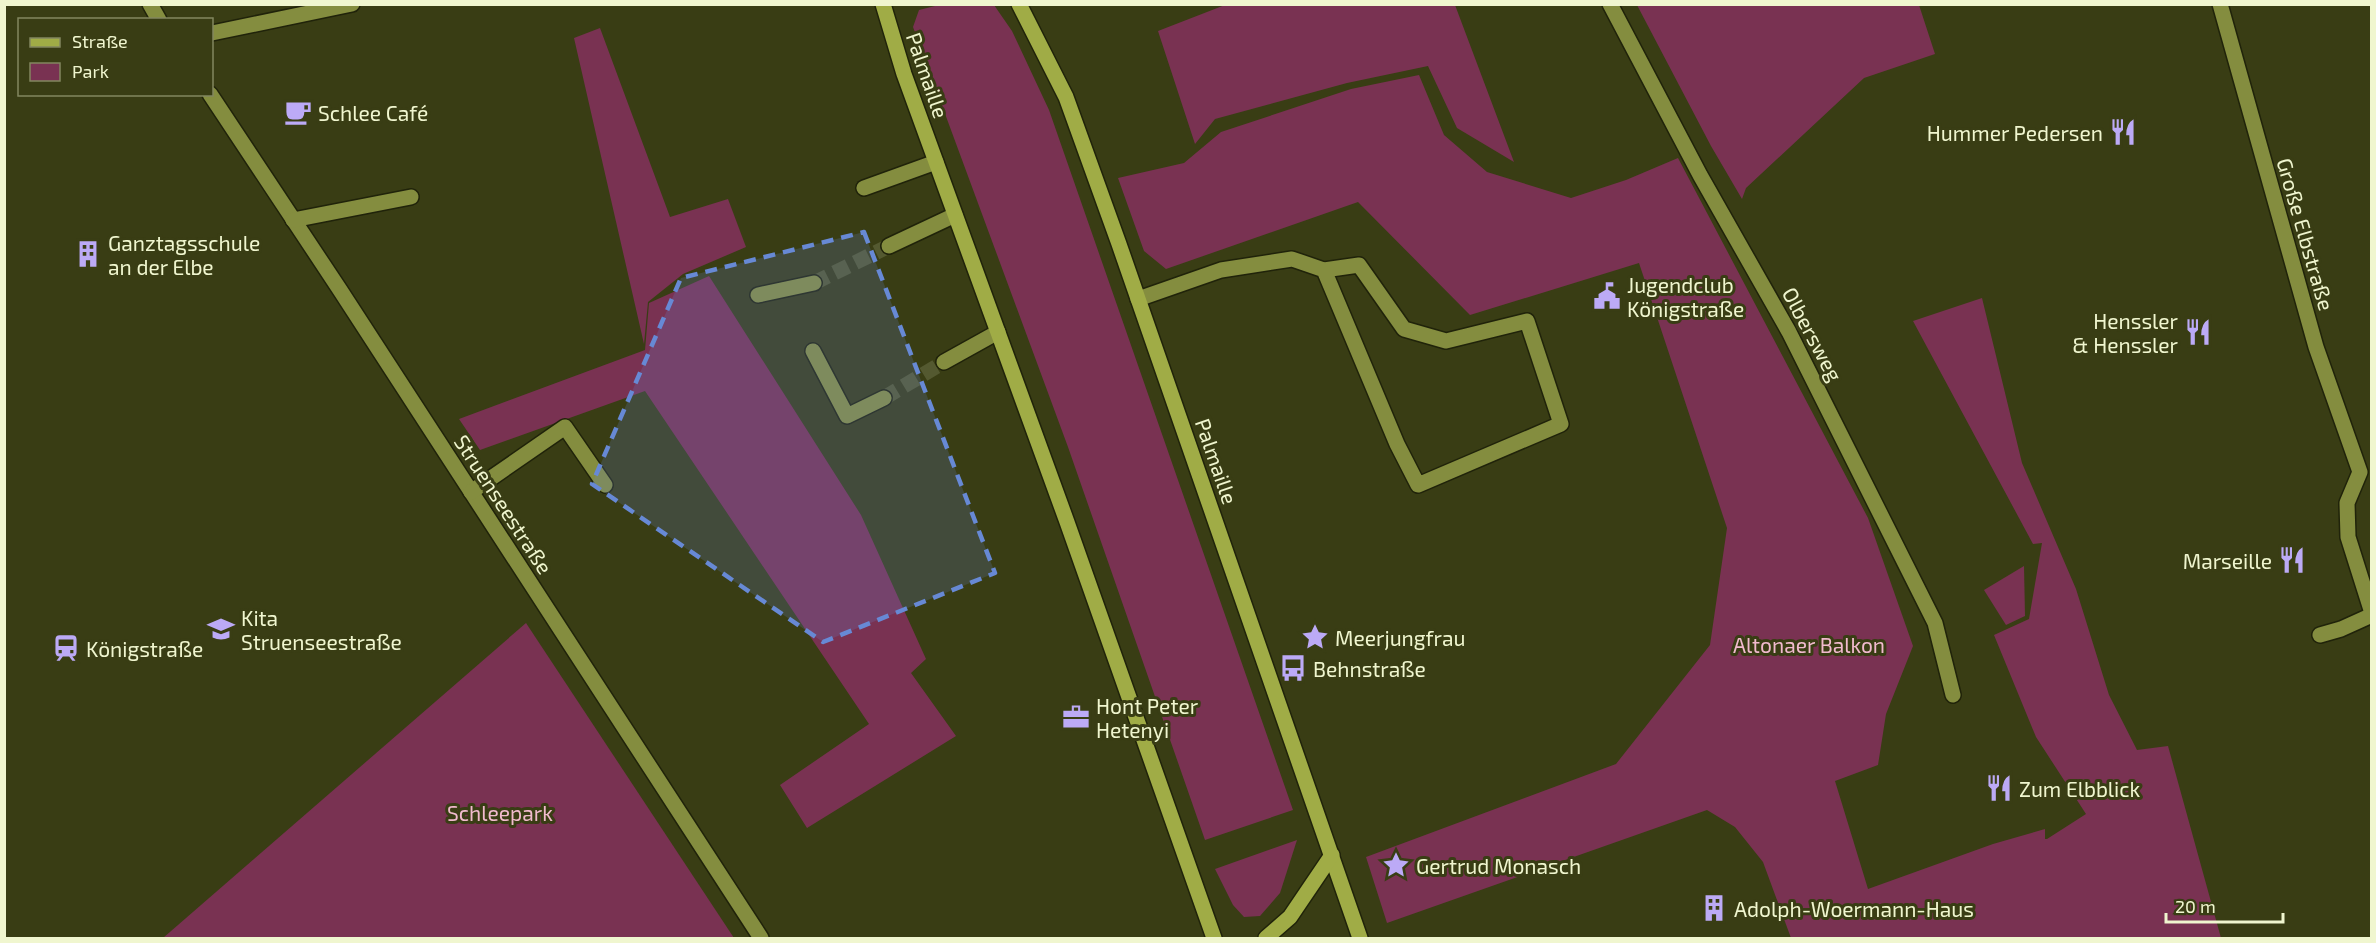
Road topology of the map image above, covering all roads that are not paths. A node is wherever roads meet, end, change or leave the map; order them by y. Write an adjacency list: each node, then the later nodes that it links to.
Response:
1 (150, 4): 7 (street)
2 (352, 4): 8 (street)
3 (883, 4): 10 (main road, Palmaille)
4 (1019, 4): 19 (main road, Palmaille)
5 (1610, 4): 29 (street, Olbersweg)
6 (2220, 4): 24 (street, Große Elbstraße)
7 (158, 18)
8 (213, 33)
9 (211, 96): 14 (street, Struenseestraße)
10 (936, 162): 11 (street); 13 (main road, Palmaille)
11 (864, 188)
12 (411, 197): 14 (street)
13 (956, 215): 15 (street); 20 (main road, Palmaille)
14 (293, 220): 26 (street, Struenseestraße)
15 (889, 246)
16 (1324, 270): 16 (street); 19 (street)
17 (814, 283): 18 (street)
18 (758, 295)
19 (1138, 299): 30 (main road, Palmaille)
20 (998, 332): 22 (street); 32 (main road, Palmaille)
21 (813, 351): 23 (street)
22 (944, 362)
23 (884, 398)
24 (2368, 473): 27 (street, Große Elbstraße)
25 (605, 484): 26 (street)
26 (471, 492): 31 (street, Struenseestraße)
27 (2372, 614): 28 (street)
28 (2320, 635)
29 (1953, 695)
30 (1332, 855): 33 (main road); 34 (main road, Palmaille)
31 (760, 939)
32 (1214, 939)
33 (1266, 939)
34 (1360, 939)

